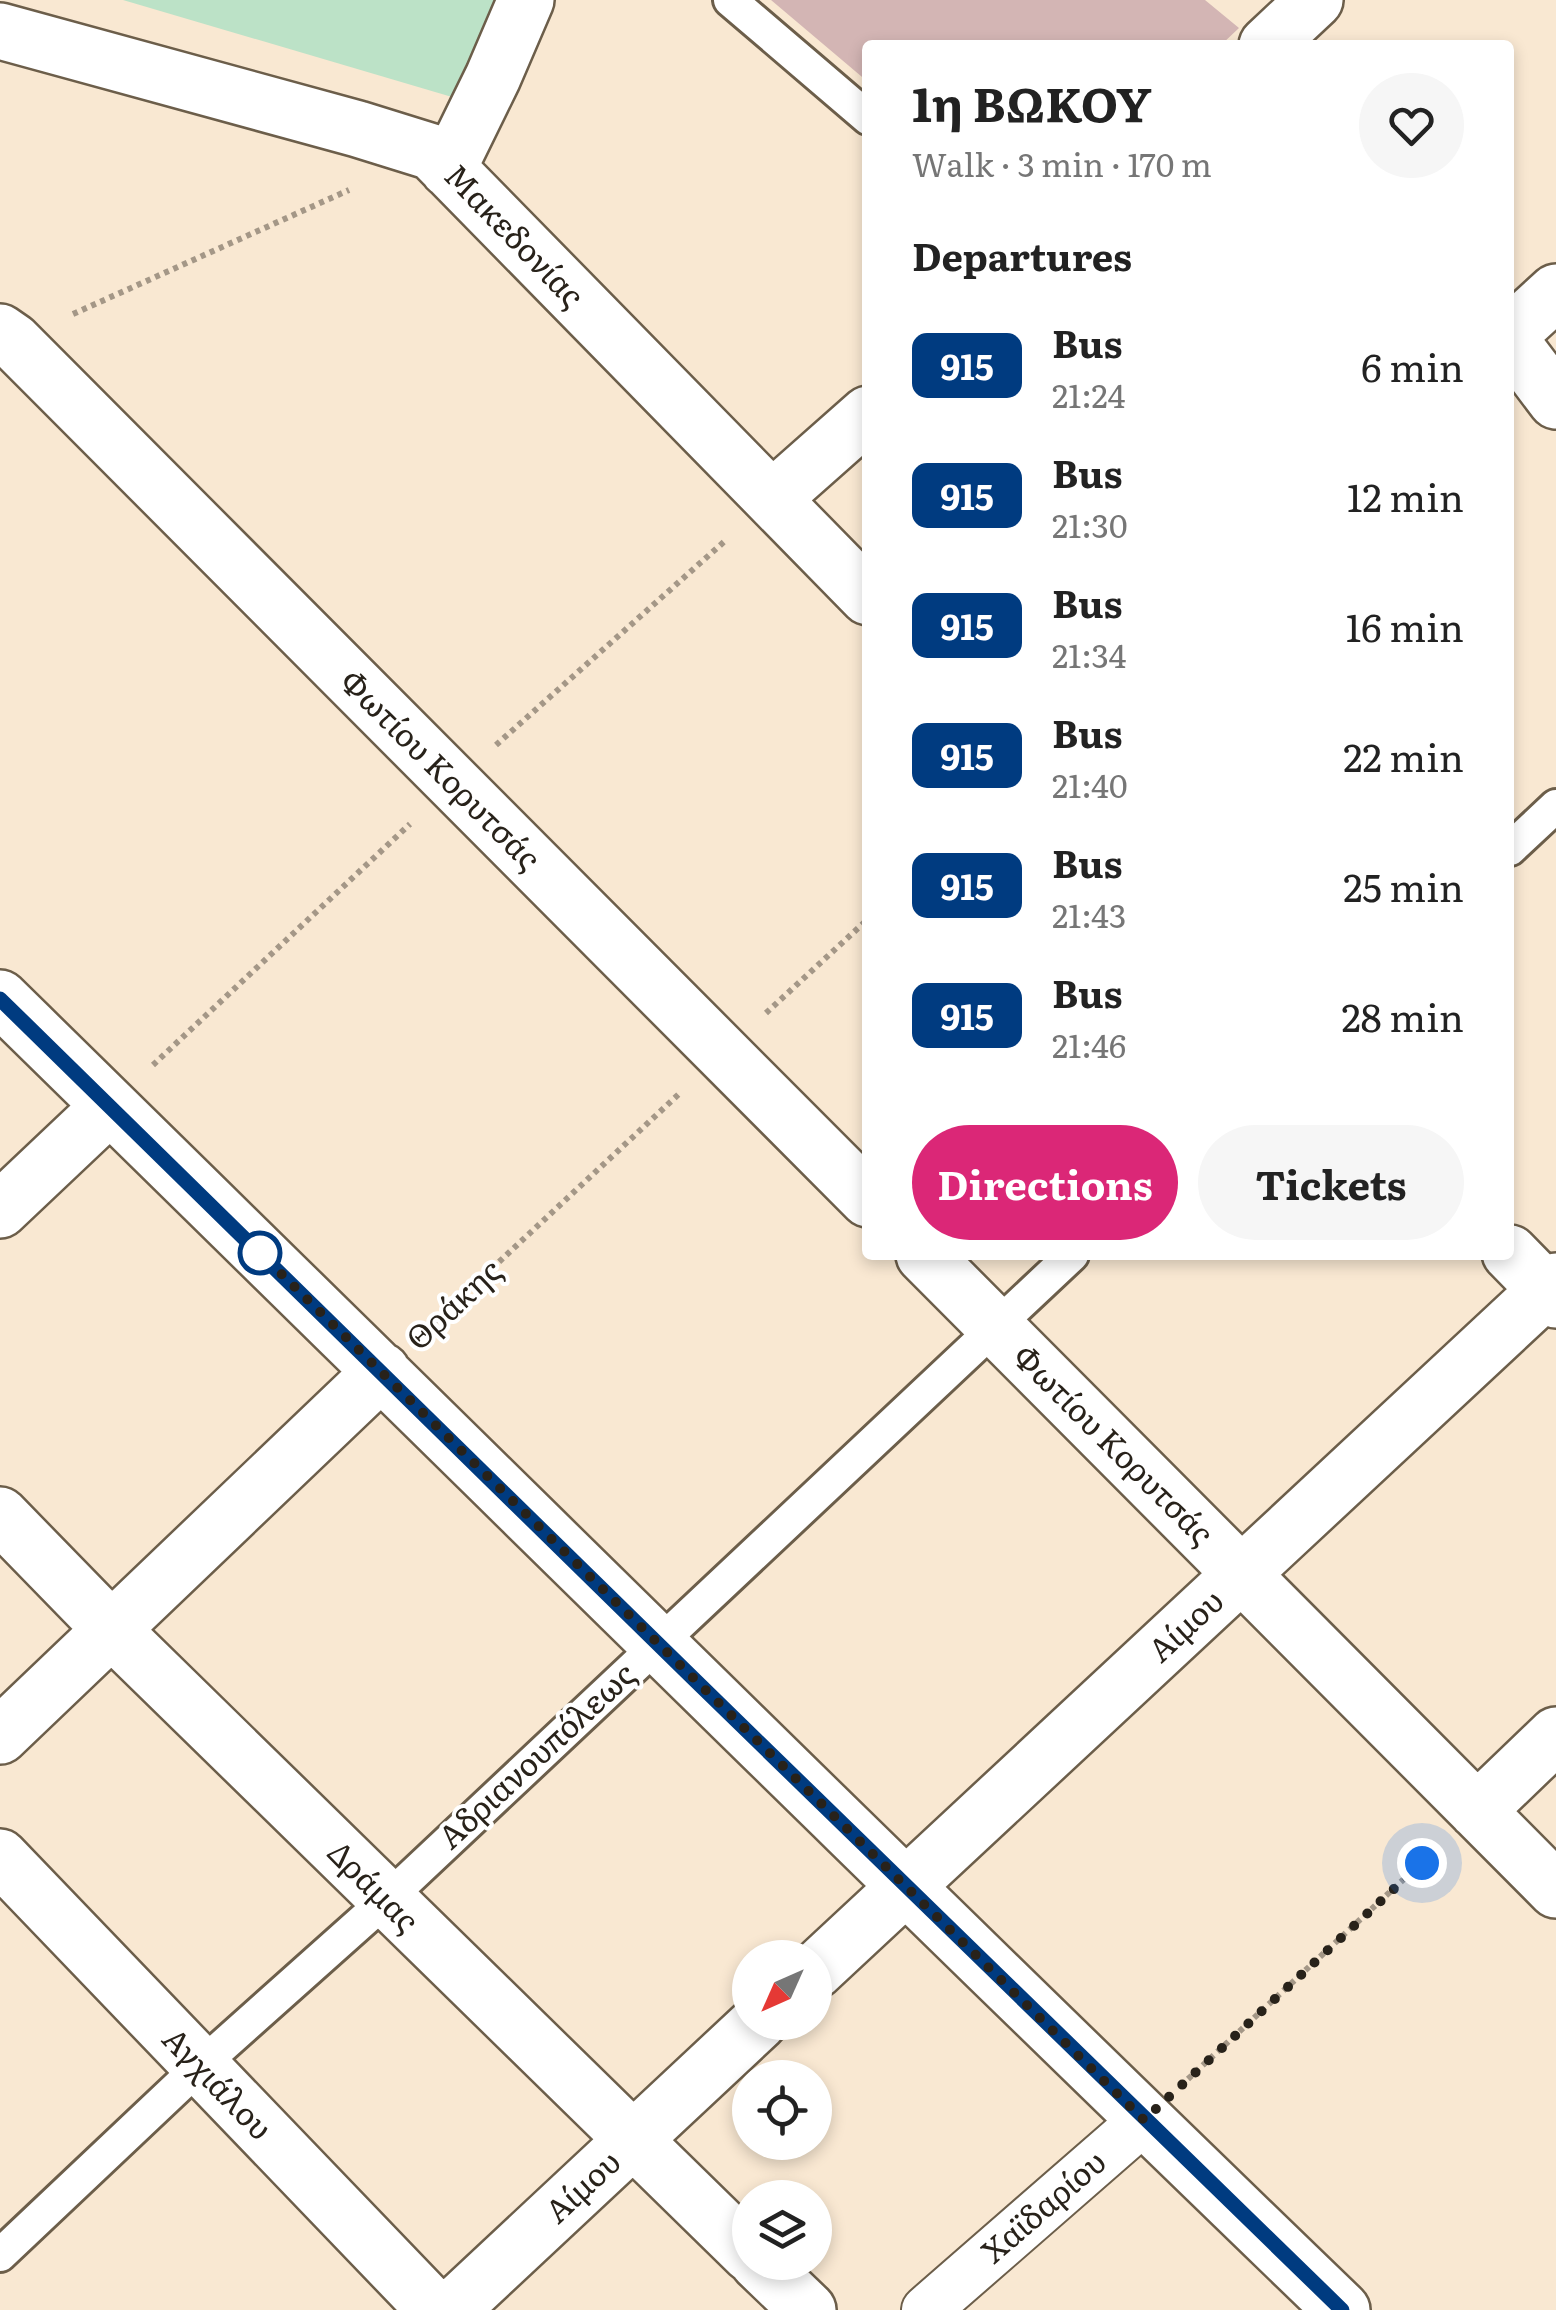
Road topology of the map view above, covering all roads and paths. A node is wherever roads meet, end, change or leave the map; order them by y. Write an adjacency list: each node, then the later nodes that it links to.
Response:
1 (526, 0): 5 (street)
2 (730, 0): 4 (lane)
3 (0, 31): 5 (street, Μακεδονίας)
4 (862, 113)
5 (440, 161): 8 (path); 12 (street, Μακεδονίας)
6 (1556, 292): 7 (street)
7 (1514, 333)
8 (4, 341): 18 (street, Φωτίου Κορυτσάς)
9 (1514, 343): 10 (street)
10 (1556, 401)
11 (862, 419): 12 (street)
12 (772, 499): 13 (street, Μακεδονίας)
13 (862, 591)
14 (1556, 806): 15 (lane)
15 (1514, 844)
16 (862, 925): 18 (path, Θράκης)
17 (0, 998): 19 (street)
18 (722, 1054): 20 (street, Φωτίου Κορυτσάς); 26 (path, Θράκης)
19 (110, 1106): 21 (street); 26 (street)
20 (862, 1193)
21 (0, 1210)
22 (929, 1260): 25 (street, Φωτίου Κορυτσάς)
23 (1067, 1260): 25 (lane, Αδριανουπόλεως)
24 (1542, 1281): 28 (street, Αίμου)
25 (996, 1327): 28 (street, Φωτίου Κορυτσάς); 30 (lane, Αδριανουπόλεως)
26 (382, 1371): 29 (street, Θράκης); 30 (street)
27 (0, 1516): 29 (street, Δράμας)
28 (1240, 1575): 33 (street, Φωτίου Κορυτσάς); 35 (street, Αίμου)
29 (112, 1630): 32 (street, Θράκης); 37 (street, Δράμας)
30 (657, 1643): 35 (street); 37 (lane, Αδριανουπόλεως)
31 (1556, 1735): 33 (street)
32 (0, 1736)
33 (1477, 1812): 36 (street, Φωτίου Κορυτσάς); 41 (path)
34 (0, 1857): 40 (street, Αγχιάλου)
35 (906, 1886): 38 (street, Αίμου); 41 (street)
36 (1556, 1890)
37 (386, 1900): 40 (lane, Αδριανουπόλεως); 42 (street, Δράμας)
38 (832, 1955)
39 (740, 2040): 42 (street, Αίμου)
40 (200, 2066): 44 (lane, Αδριανουπόλεως); 46 (street, Αγχιάλου)
41 (1144, 2120): 49 (street, Χαϊδαρίου); 50 (street)
42 (632, 2141): 43 (street, Δράμας); 47 (street, Αίμου)
43 (732, 2237)
44 (0, 2255)
45 (777, 2280): 48 (street)
46 (436, 2310)
47 (451, 2310)
48 (808, 2310)
49 (926, 2310)
50 (1342, 2310)

